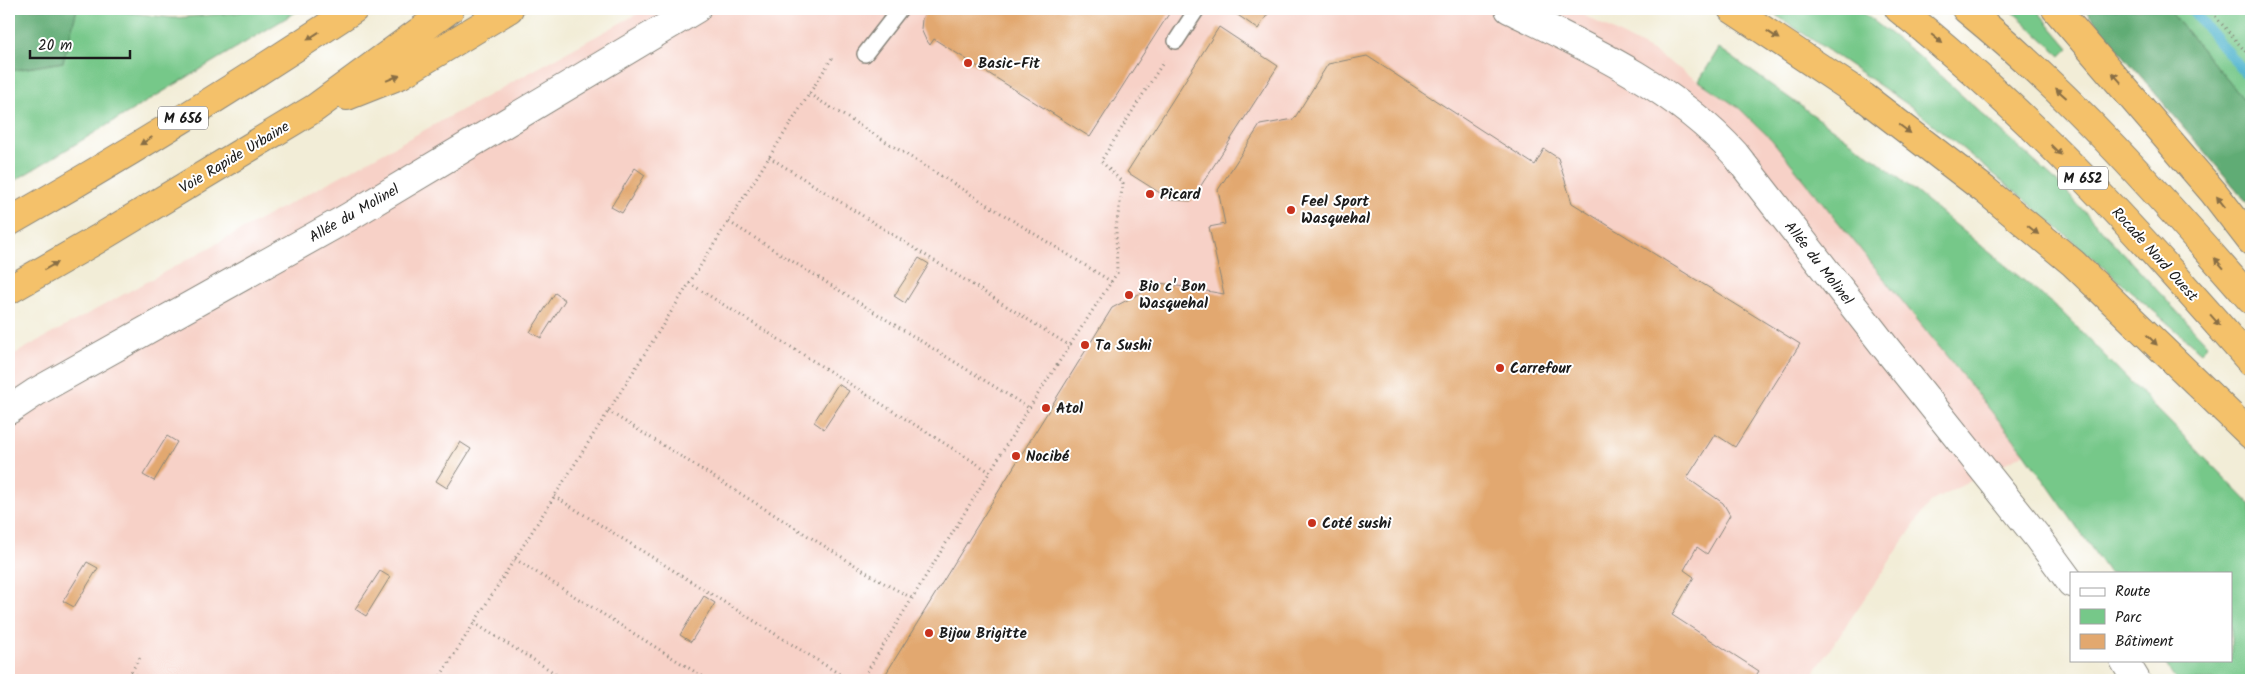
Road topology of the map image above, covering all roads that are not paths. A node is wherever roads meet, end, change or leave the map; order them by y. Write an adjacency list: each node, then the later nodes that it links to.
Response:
1 (354, 9): 15 (highway, M 656, one-way to 15)
2 (450, 9): 14 (highway, Voie Rapide Urbaine)
3 (509, 9): 14 (highway, one-way to 3)
4 (696, 9): 20 (street, Allée du Molinel)
5 (1197, 9): 12 (lane)
6 (1509, 9): 22 (street, Allée du Molinel)
7 (1732, 9): 21 (highway, one-way to 21)
8 (1900, 9): 19 (highway, Rocade Nord Ouest / M 652, one-way to 19)
9 (1966, 9): 18 (highway, M 652, one-way to 9)
10 (2056, 9): 16 (highway, one-way to 10)
11 (897, 12): 13 (lane)
12 (1176, 41)
13 (865, 54)
14 (315, 108): 17 (highway, Voie Rapide Urbaine, one-way to 14)
15 (9, 222)
16 (2251, 241)
17 (9, 290)
18 (2251, 300)
19 (2251, 362)
20 (9, 410)
21 (2251, 435)
22 (2070, 582)
23 (2125, 662): 24 (street)
24 (2136, 680)

